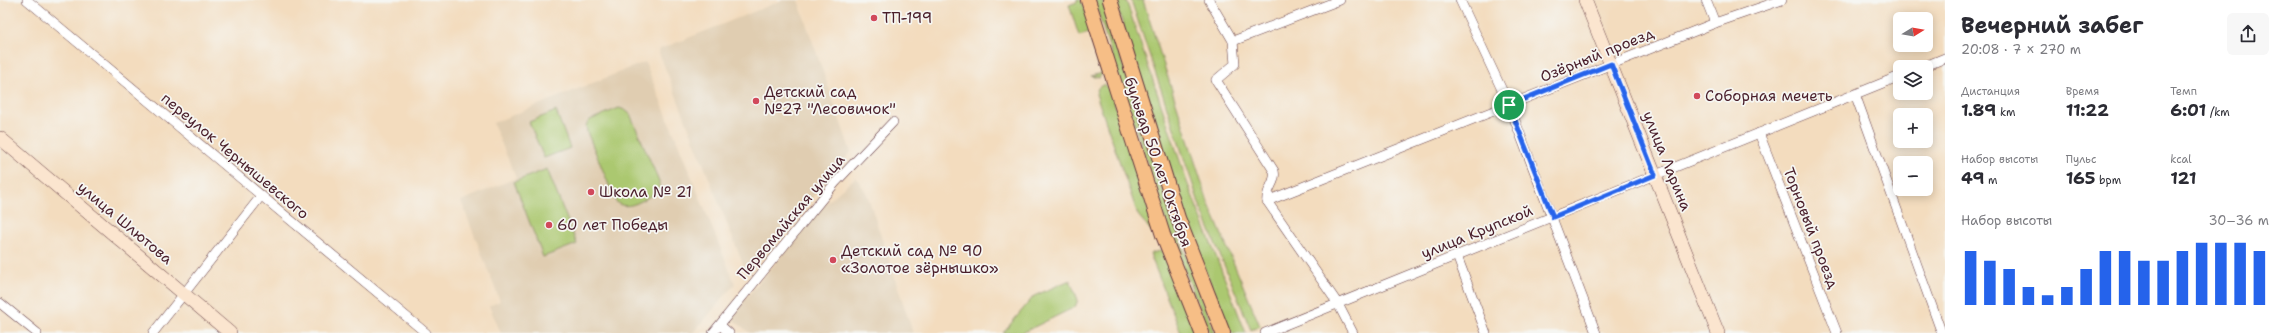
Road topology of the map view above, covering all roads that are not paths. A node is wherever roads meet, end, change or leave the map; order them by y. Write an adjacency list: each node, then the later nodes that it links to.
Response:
1 (27, 0): 22 (street, переулок Чернышевского)
2 (1088, 0): 37 (main road, бульвар 50 лет Октября)
3 (1110, 0): 38 (main road, бульвар 50 лет Октября)
4 (1209, 0): 11 (street)
5 (1340, 0): 11 (street)
6 (1460, 0): 17 (street)
7 (1585, 0): 14 (street, улица Ларина)
8 (1706, 0): 10 (street)
9 (1782, 0): 10 (street, Озёрный проезд)
10 (1715, 23): 14 (street, Озёрный проезд)
11 (1233, 41): 23 (street)
12 (1945, 58): 13 (street)
13 (1933, 63)
14 (1611, 64): 17 (street, Озёрный проезд); 21 (street, улица Ларина)
15 (1893, 79): 16 (street, улица Крупской)
16 (1855, 94): 19 (street, улица Крупской); 30 (street)
17 (1509, 105): 23 (street, Озёрный проезд); 24 (street)
18 (893, 122): 29 (street, Первомайская улица)
19 (1759, 134): 21 (street, улица Крупской); 44 (street, Торновый проезд)
20 (0, 138): 26 (street, улица Шлютова)
21 (1655, 175): 24 (street, улица Крупской); 43 (street, улица Ларина)
22 (261, 196): 26 (street); 34 (street, переулок Чернышевского)
23 (1267, 202): 28 (street)
24 (1553, 217): 25 (street, улица Крупской); 42 (street)
25 (1457, 256): 28 (street, улица Крупской); 41 (street)
26 (184, 294): 32 (street); 33 (street, улица Шлютова)
27 (0, 303): 31 (street)
28 (1338, 304): 39 (street, улица Крупской); 40 (street)
29 (720, 326): 35 (street, Первомайская улица); 36 (street)
30 (1941, 331)
31 (37, 333)
32 (154, 333)
33 (230, 333)
34 (426, 333)
35 (714, 333)
36 (729, 333)
37 (1202, 333)
38 (1223, 333)
39 (1266, 333)
40 (1354, 333)
41 (1486, 333)
42 (1596, 333)
43 (1718, 333)
44 (1837, 333)

